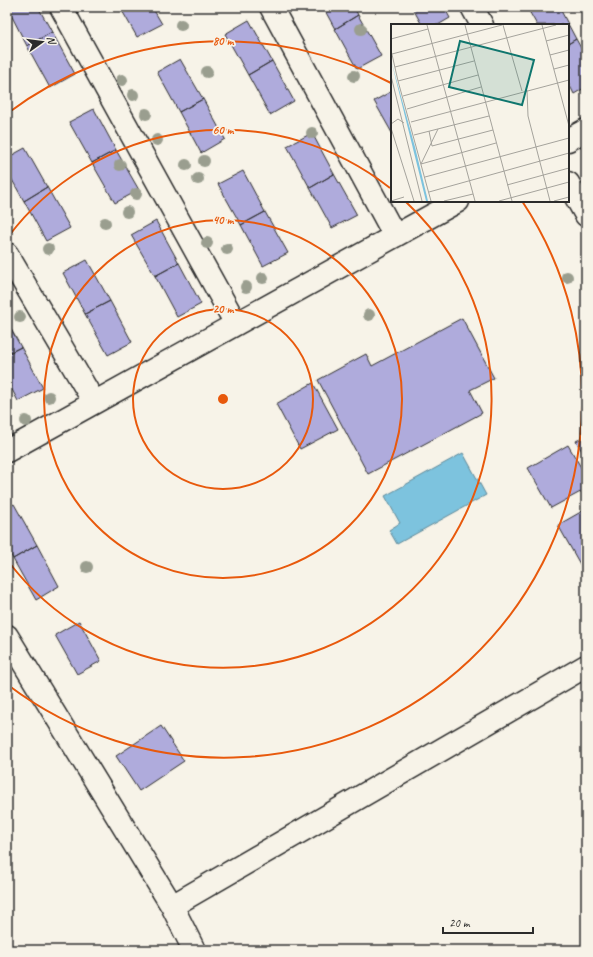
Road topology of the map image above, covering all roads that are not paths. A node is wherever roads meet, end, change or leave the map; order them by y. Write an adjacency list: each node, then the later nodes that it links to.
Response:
1 (61, 7): 12 (street)
2 (271, 7): 10 (street)
3 (472, 7): 4 (street)
4 (481, 24)
5 (586, 130): 6 (street)
6 (569, 139)
7 (569, 185): 9 (street)
8 (456, 202): 10 (street)
9 (586, 215)
10 (395, 236): 12 (street)
11 (7, 254): 13 (street)
12 (236, 324): 13 (street)
13 (94, 402): 14 (street)
14 (7, 451)
15 (7, 636): 17 (street)
16 (586, 666): 17 (street)
17 (172, 906): 18 (street)
18 (194, 950)

